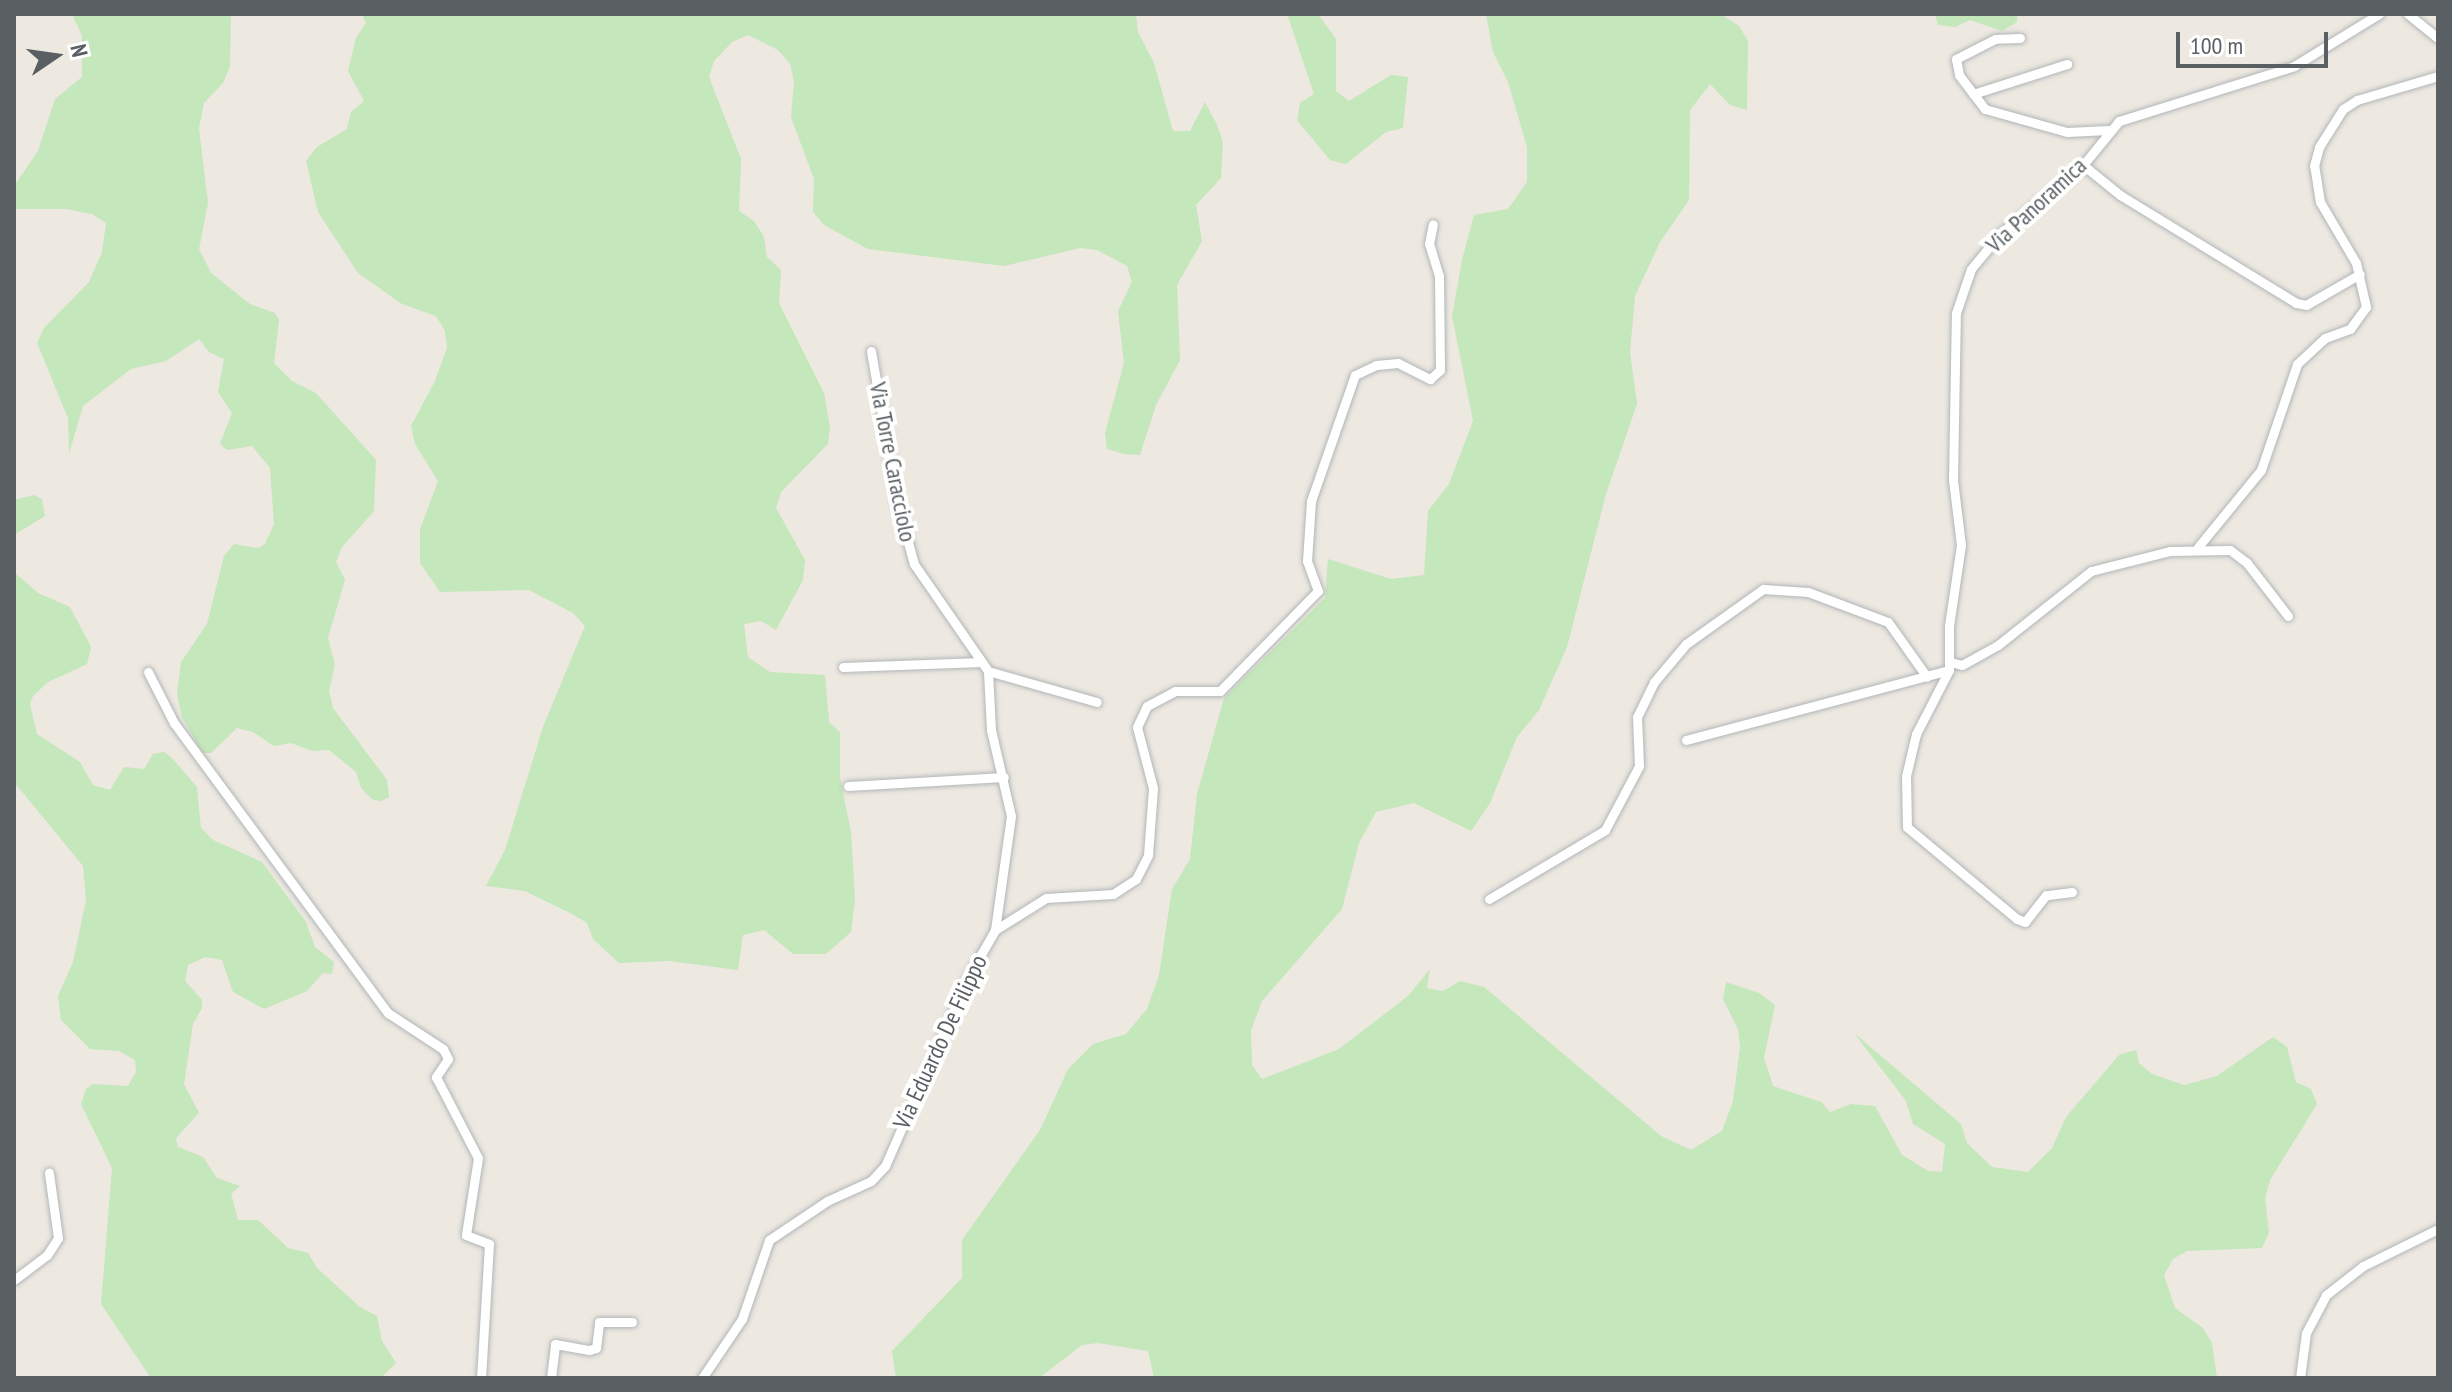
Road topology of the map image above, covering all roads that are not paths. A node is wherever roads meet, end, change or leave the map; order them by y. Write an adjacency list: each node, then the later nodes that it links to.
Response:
1 (2379, 14): 8 (street, Via Panoramica)
2 (2408, 14): 4 (street)
3 (2020, 38): 7 (street)
4 (2438, 38)
5 (2067, 64): 7 (street)
6 (2438, 76): 11 (street)
7 (1973, 94): 8 (street)
8 (2108, 130): 9 (street, Via Panoramica)
9 (2083, 165): 11 (street); 16 (street, Via Panoramica)
10 (1433, 224): 27 (street, Via Eduardo De Filippo)
11 (2360, 274): 13 (street)
12 (871, 351): 15 (street, Via Torre Caracciolo)
13 (2198, 547): 14 (street); 16 (street)
14 (2288, 616)
15 (982, 662): 17 (street); 18 (street, Via Torre Caracciolo)
16 (1949, 666): 20 (street); 25 (street)
17 (843, 667)
18 (988, 671): 21 (street); 23 (street)
19 (148, 672): 32 (street)
20 (1927, 677): 22 (street); 26 (street)
21 (1097, 702)
22 (1686, 740)
23 (1004, 777): 24 (street); 27 (street)
24 (848, 786)
25 (2072, 892)
26 (1489, 899)
27 (995, 930): 34 (street, Via Eduardo De Filippo)
28 (49, 1173): 30 (street)
29 (2438, 1229): 35 (street)
30 (14, 1280)
31 (632, 1322): 33 (street)
32 (481, 1378)
33 (551, 1378)
34 (702, 1378)
35 (2300, 1378)

